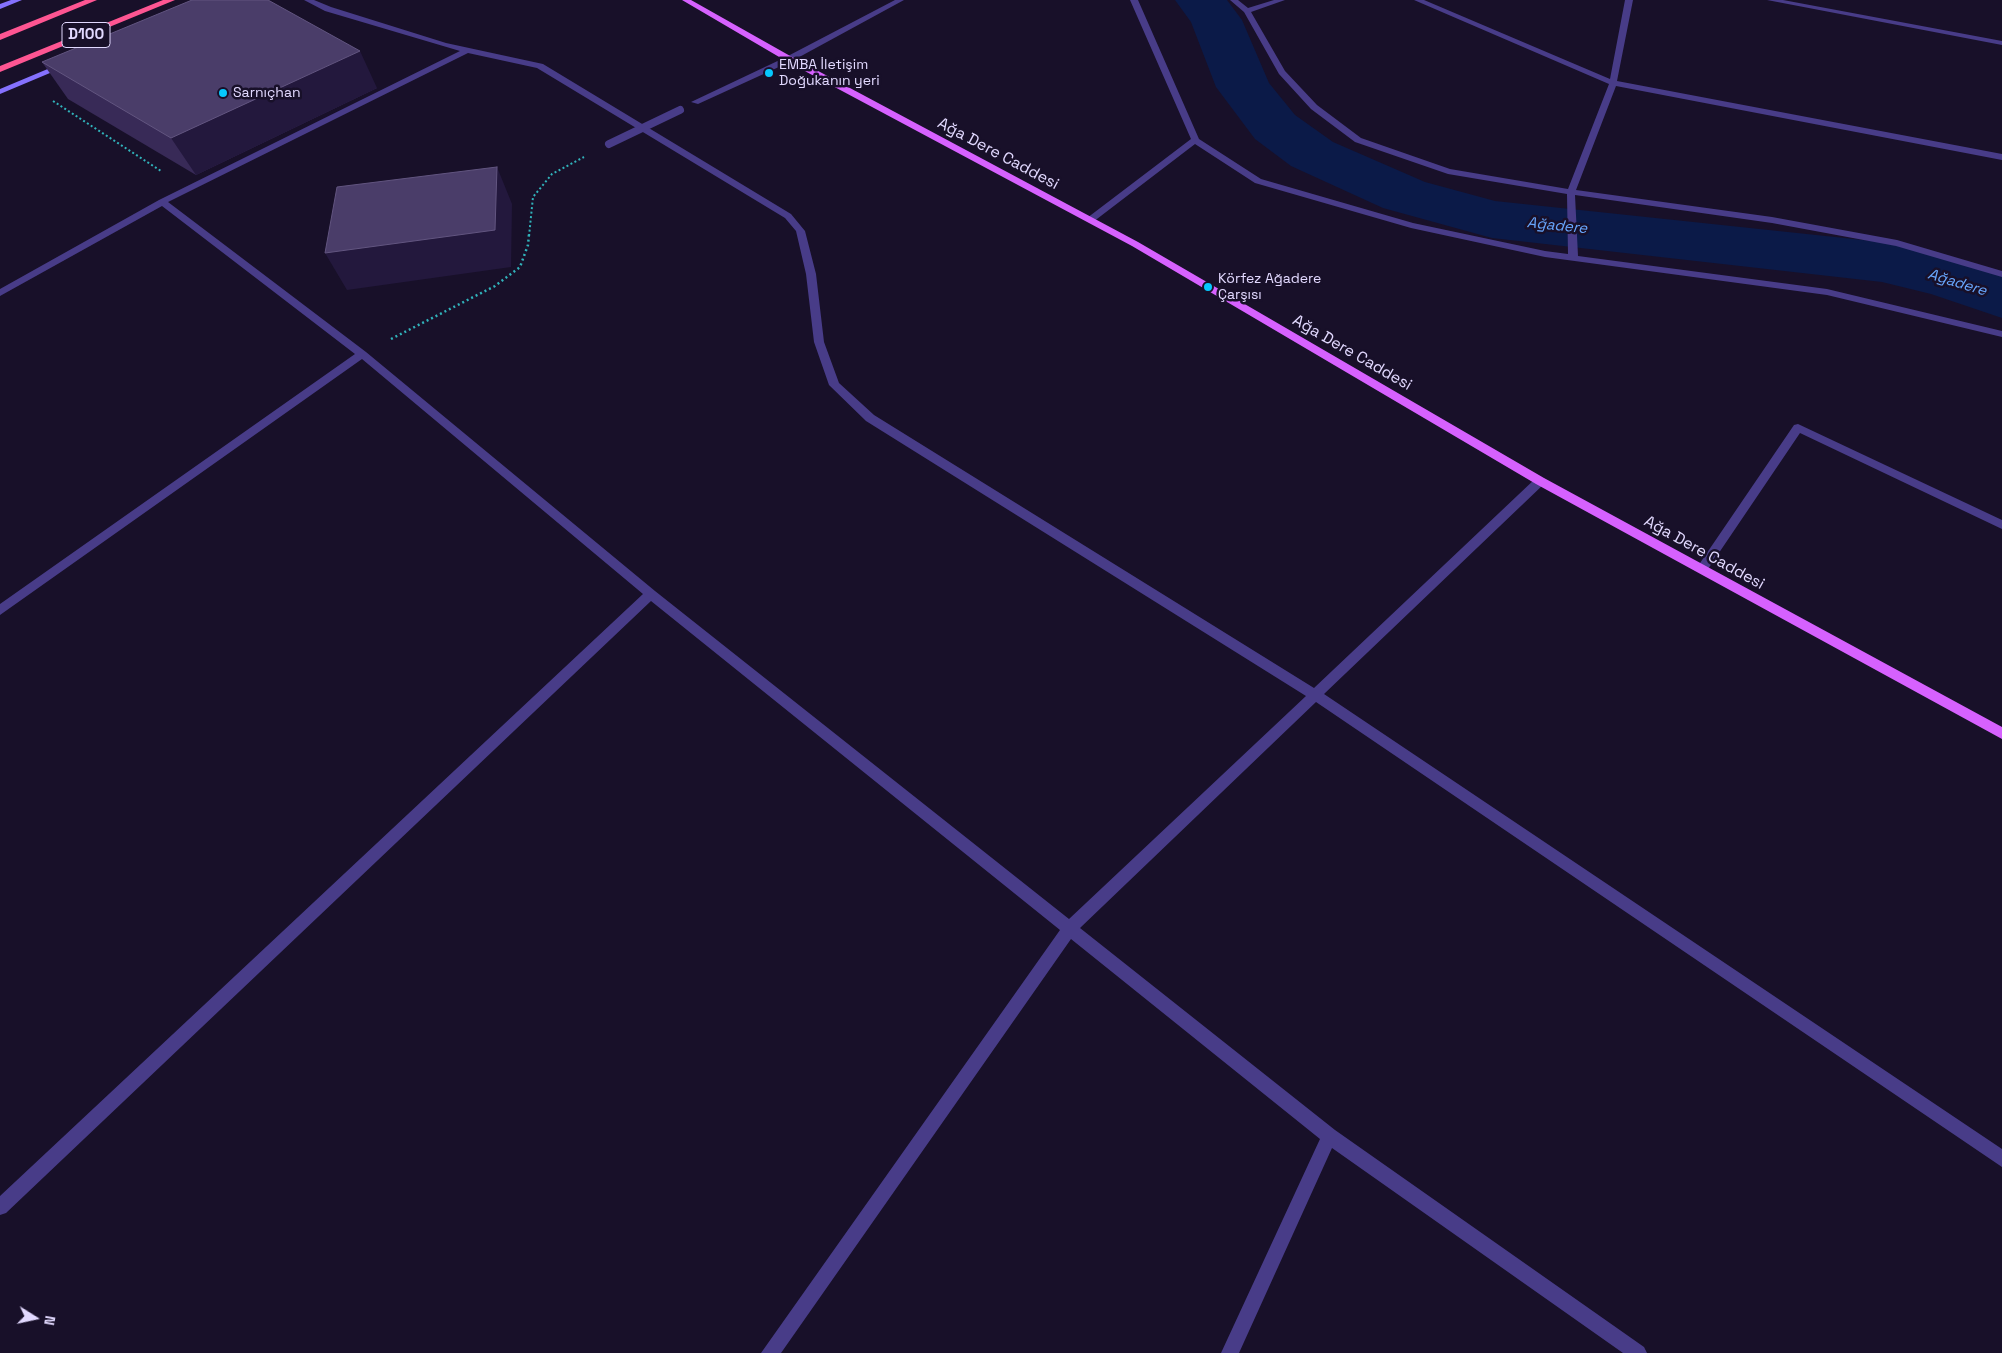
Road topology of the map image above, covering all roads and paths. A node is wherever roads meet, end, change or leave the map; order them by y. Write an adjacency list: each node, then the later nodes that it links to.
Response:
1 (18, 0): 13 (main road)
2 (93, 0): 15 (highway, D100)
3 (171, 0): 20 (highway, D100)
4 (308, 0): 17 (street)
5 (686, 0): 19 (main road, Ağa Dere Caddesi)
6 (900, 0): 19 (street)
7 (1134, 0): 26 (street)
8 (1234, 0): 14 (street)
9 (1280, 0): 14 (street)
10 (1418, 0): 22 (street)
11 (1629, 0): 22 (street)
12 (1771, 0): 16 (street)
13 (0, 7)
14 (1247, 11): 31 (street)
15 (0, 37)
16 (2002, 43)
17 (467, 50): 30 (street); 44 (street)
18 (78, 59): 21 (main road)
19 (789, 59): 24 (street); 33 (main road, Ağa Dere Caddesi)
20 (0, 69)
21 (25, 82): 23 (main road); 30 (path)
22 (1613, 83): 28 (street); 31 (street)
23 (0, 92)
24 (695, 102)
25 (680, 110): 27 (street, bridge)
26 (1195, 140): 33 (street); 34 (street)
27 (609, 144)
28 (2002, 157)
29 (581, 158): 38 (path)
30 (189, 189): 32 (street)
31 (1571, 193): 34 (street); 35 (street)
32 (162, 202): 36 (street); 38 (street)
33 (1090, 220): 39 (main road, Ağa Dere Caddesi)
34 (1573, 257): 37 (street)
35 (2002, 274)
36 (0, 293)
37 (2002, 334)
38 (362, 354): 42 (street); 43 (street)
39 (1540, 481): 41 (main road, Ağa Dere Caddesi); 44 (street)
40 (2002, 525): 41 (street)
41 (1702, 569): 45 (main road, Ağa Dere Caddesi)
42 (651, 594): 46 (street); 49 (street)
43 (0, 610)
44 (1315, 695): 46 (street); 48 (street)
45 (2002, 733)
46 (1069, 928): 47 (street); 50 (street)
47 (1329, 1136): 51 (street); 52 (street)
48 (2002, 1159)
49 (0, 1206)
50 (770, 1353)
51 (1230, 1353)
52 (1638, 1353)

